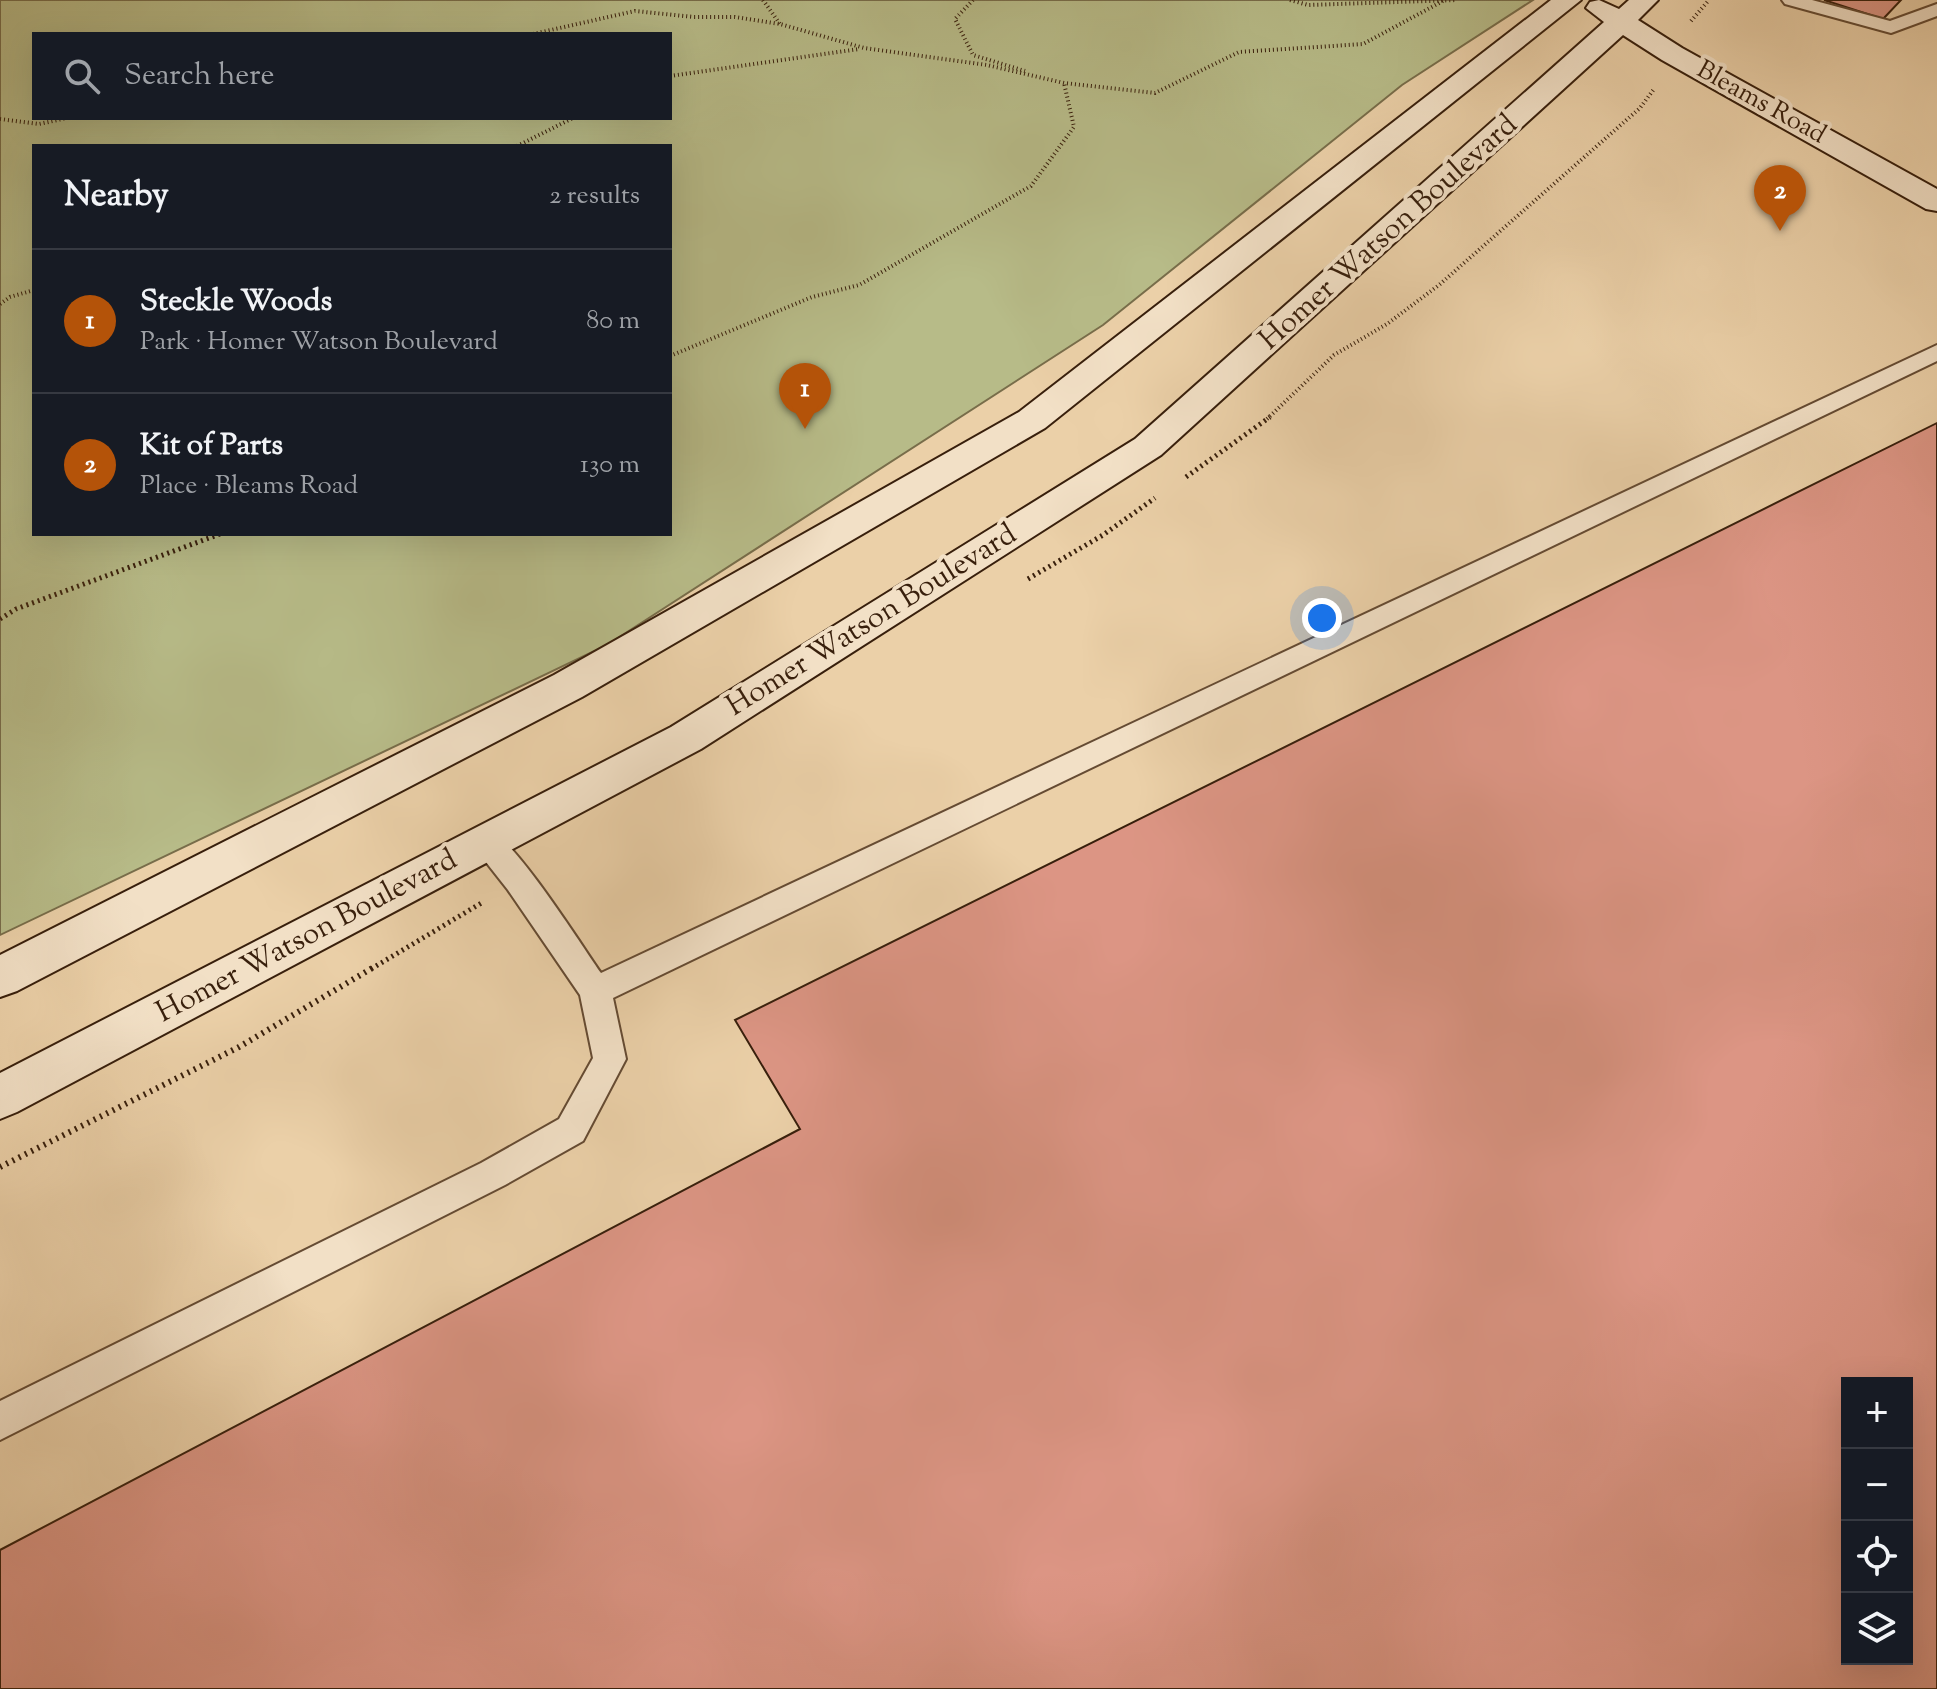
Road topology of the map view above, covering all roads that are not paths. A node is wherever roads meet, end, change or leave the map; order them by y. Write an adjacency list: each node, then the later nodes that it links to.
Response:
1 (1568, 0): 9 (main road, Homer Watson Boulevard)
2 (1588, 0): 5 (main road, Bleams Road)
3 (1791, 0): 4 (lane)
4 (1937, 10)
5 (1634, 11): 6 (main road, Bleams Road); 8 (main road, Homer Watson Boulevard)
6 (1937, 202)
7 (1937, 352): 10 (lane)
8 (486, 843): 10 (lane); 11 (main road, Homer Watson Boulevard)
9 (0, 977)
10 (595, 991): 12 (lane)
11 (0, 1097)
12 (0, 1421)

